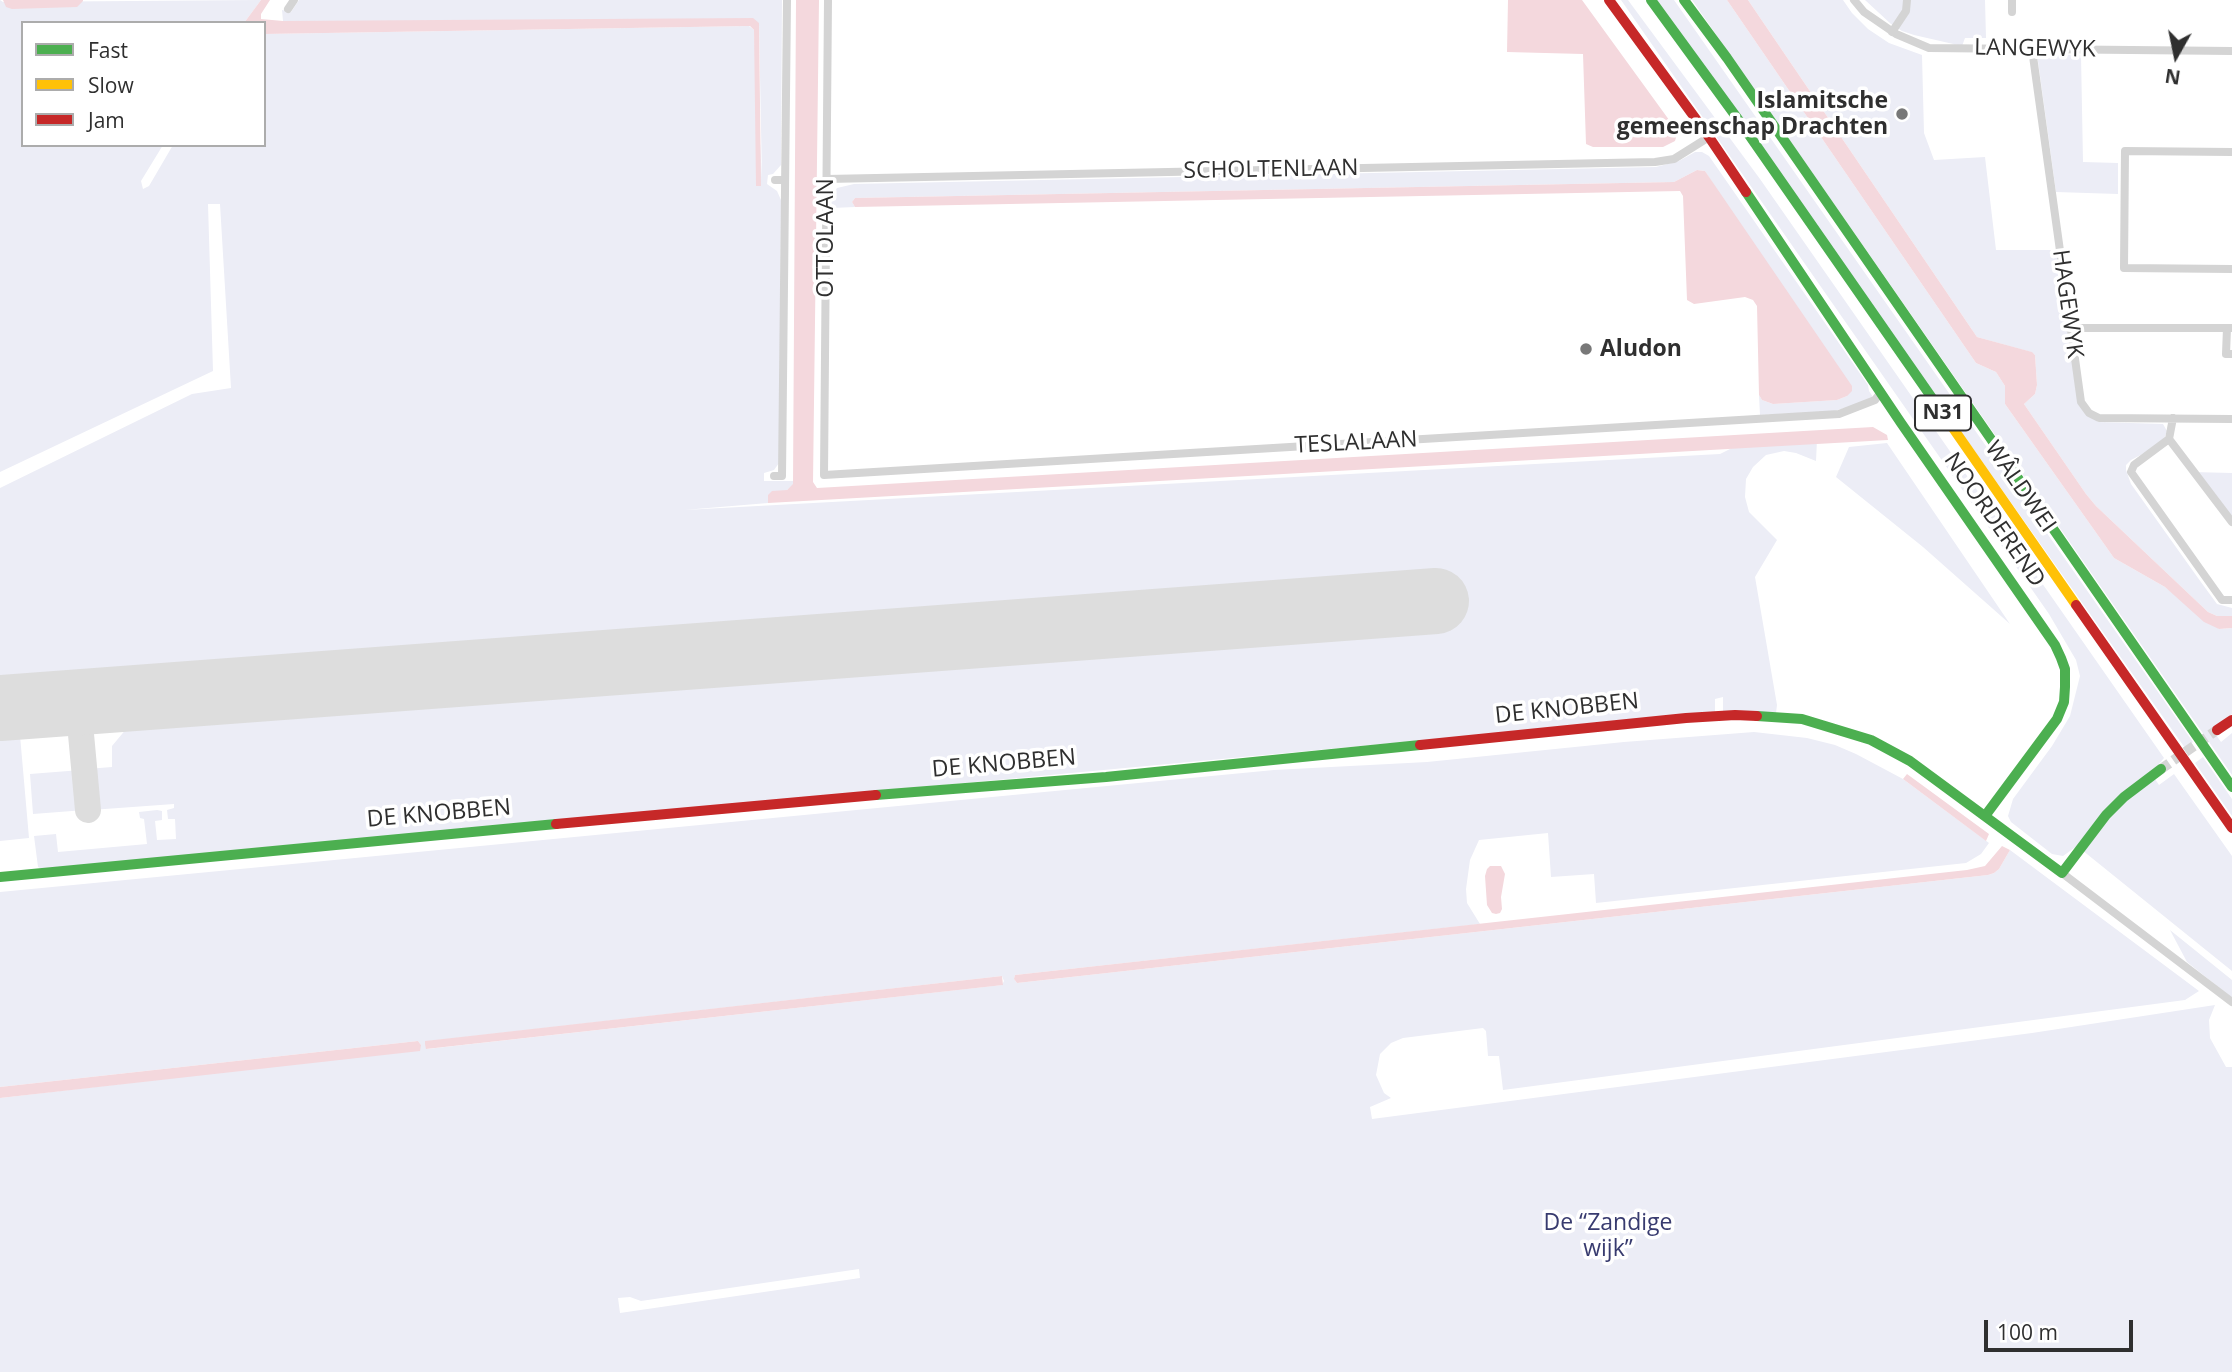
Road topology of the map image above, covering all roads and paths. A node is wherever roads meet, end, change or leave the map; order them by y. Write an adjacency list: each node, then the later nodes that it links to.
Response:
1 (294, 0): 10 (street)
2 (787, 0): 19 (street, OTTOLAAN)
3 (828, 0): 17 (street, OTTOLAAN)
4 (1609, 0): 15 (main road, NOORDEREND)
5 (1651, 0): 37 (main road, WÂLDWEI / N31)
6 (1684, 0): 35 (main road, WÂLDWEI / N31)
7 (1854, 0): 12 (street, LANGEWYK)
8 (1907, 0): 12 (street)
9 (2012, 0): 11 (street)
10 (288, 9)
11 (2012, 12)
12 (1892, 32): 13 (street, LANGEWYK)
13 (2032, 49): 14 (street, LANGEWYK); 21 (street, HAGEWYK)
14 (2232, 51)
15 (1709, 137): 17 (street, SCHOLTENLAAN); 24 (main road, NOORDEREND)
16 (2232, 152): 20 (street)
17 (827, 179): 28 (street, OTTOLAAN)
18 (775, 180): 19 (street, OTTOLAAN)
19 (786, 180): 29 (street, OTTOLAAN)
20 (2232, 269)
21 (2070, 328): 22 (street); 25 (street, HAGEWYK)
22 (2230, 328): 23 (street)
23 (2232, 354)
24 (1881, 392): 28 (street, TESLALAAN); 36 (main road, NOORDEREND)
25 (2173, 418): 26 (street, HAGEWYK); 27 (street)
26 (2232, 419)
27 (2169, 439): 30 (street); 31 (street)
28 (824, 475)
29 (774, 476)
30 (2232, 522)
31 (2232, 600)
32 (2232, 720): 33 (main road)
33 (2217, 730)
34 (2161, 769): 38 (main road)
35 (2232, 788)
36 (1985, 816): 38 (main road); 39 (main road, DE KNOBBEN)
37 (2232, 828)
38 (2062, 873): 40 (street)
39 (0, 877)
40 (2232, 1002)

